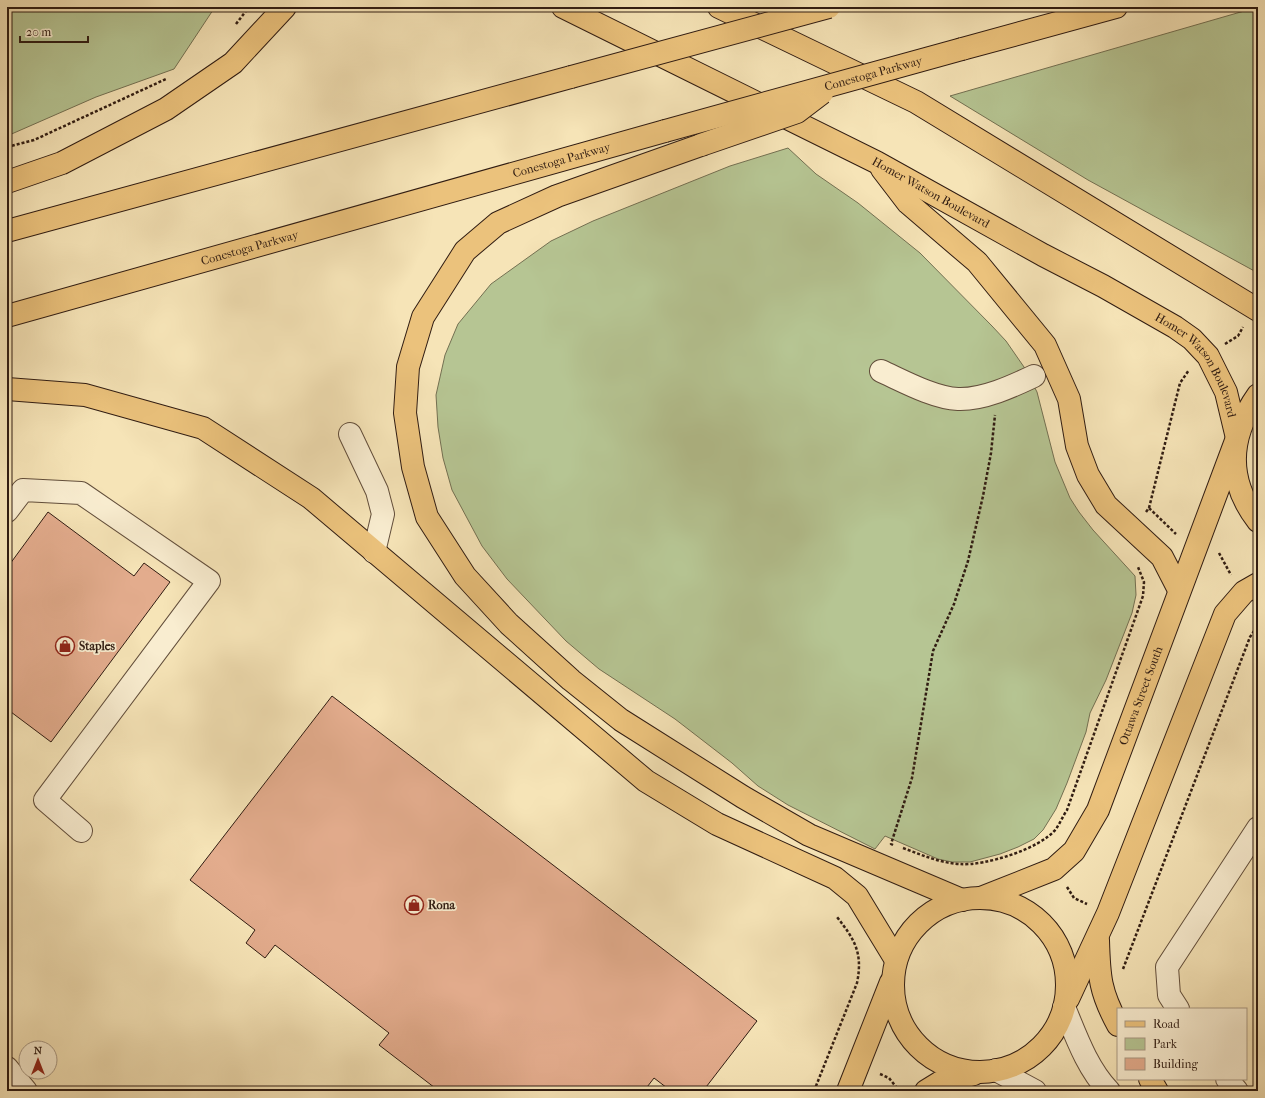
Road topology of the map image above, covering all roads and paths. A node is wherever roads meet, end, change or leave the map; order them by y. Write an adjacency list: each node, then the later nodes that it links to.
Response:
1 (249, 7): 7 (path)
2 (285, 7): 12 (main road)
3 (563, 7): 11 (main road, Homer Watson Boulevard)
4 (719, 7): 15 (main road)
5 (829, 7): 13 (main road, bridge)
6 (1116, 7): 9 (main road, Conestoga Parkway, bridge)
7 (234, 26)
8 (171, 77): 10 (path)
9 (835, 85): 14 (main road, Conestoga Parkway, bridge); 41 (main road, bridge)
10 (7, 147)
11 (876, 162): 24 (main road, Homer Watson Boulevard); 36 (main road)
12 (7, 182)
13 (7, 231)
14 (7, 316)
15 (1252, 316): 16 (path)
16 (1223, 346)
17 (1188, 370): 26 (path)
18 (881, 371): 21 (street)
19 (1034, 376): 21 (street)
20 (7, 389): 32 (main road)
21 (996, 393): 33 (path)
22 (1258, 395): 24 (main road)
23 (350, 434): 32 (street)
24 (1237, 438): 29 (main road); 36 (main road, Ottawa Street South)
25 (15, 490): 27 (street); 39 (street)
26 (1150, 508): 28 (path); 30 (path)
27 (7, 511)
28 (1145, 513)
29 (1258, 521)
30 (1179, 537)
31 (1218, 551): 34 (path)
32 (374, 552): 45 (main road)
33 (1133, 562)
34 (1233, 579)
35 (1258, 584): 44 (main road)
36 (1179, 590): 41 (main road, Ottawa Street South)
37 (1258, 624): 46 (path)
38 (1258, 828): 48 (street)
39 (81, 831)
40 (1064, 883): 42 (path)
41 (971, 899): 45 (main road, Ottawa Street South); 47 (main road)
42 (1091, 906)
43 (836, 917): 57 (path)
44 (1098, 935): 47 (main road); 49 (main road)
45 (894, 969): 51 (main road); 58 (main road)
46 (1122, 971)
47 (1064, 1007): 51 (main road); 61 (street)
48 (1177, 1008)
49 (1117, 1023)
50 (7, 1068): 56 (street)
51 (989, 1071): 59 (main road); 60 (street)
52 (880, 1074): 55 (path)
53 (1151, 1080): 62 (main road)
54 (1229, 1080): 63 (street)
55 (897, 1088)
56 (26, 1091)
57 (814, 1091)
58 (848, 1091)
59 (926, 1091)
60 (1035, 1091)
61 (1109, 1091)
62 (1157, 1091)
63 (1238, 1091)

